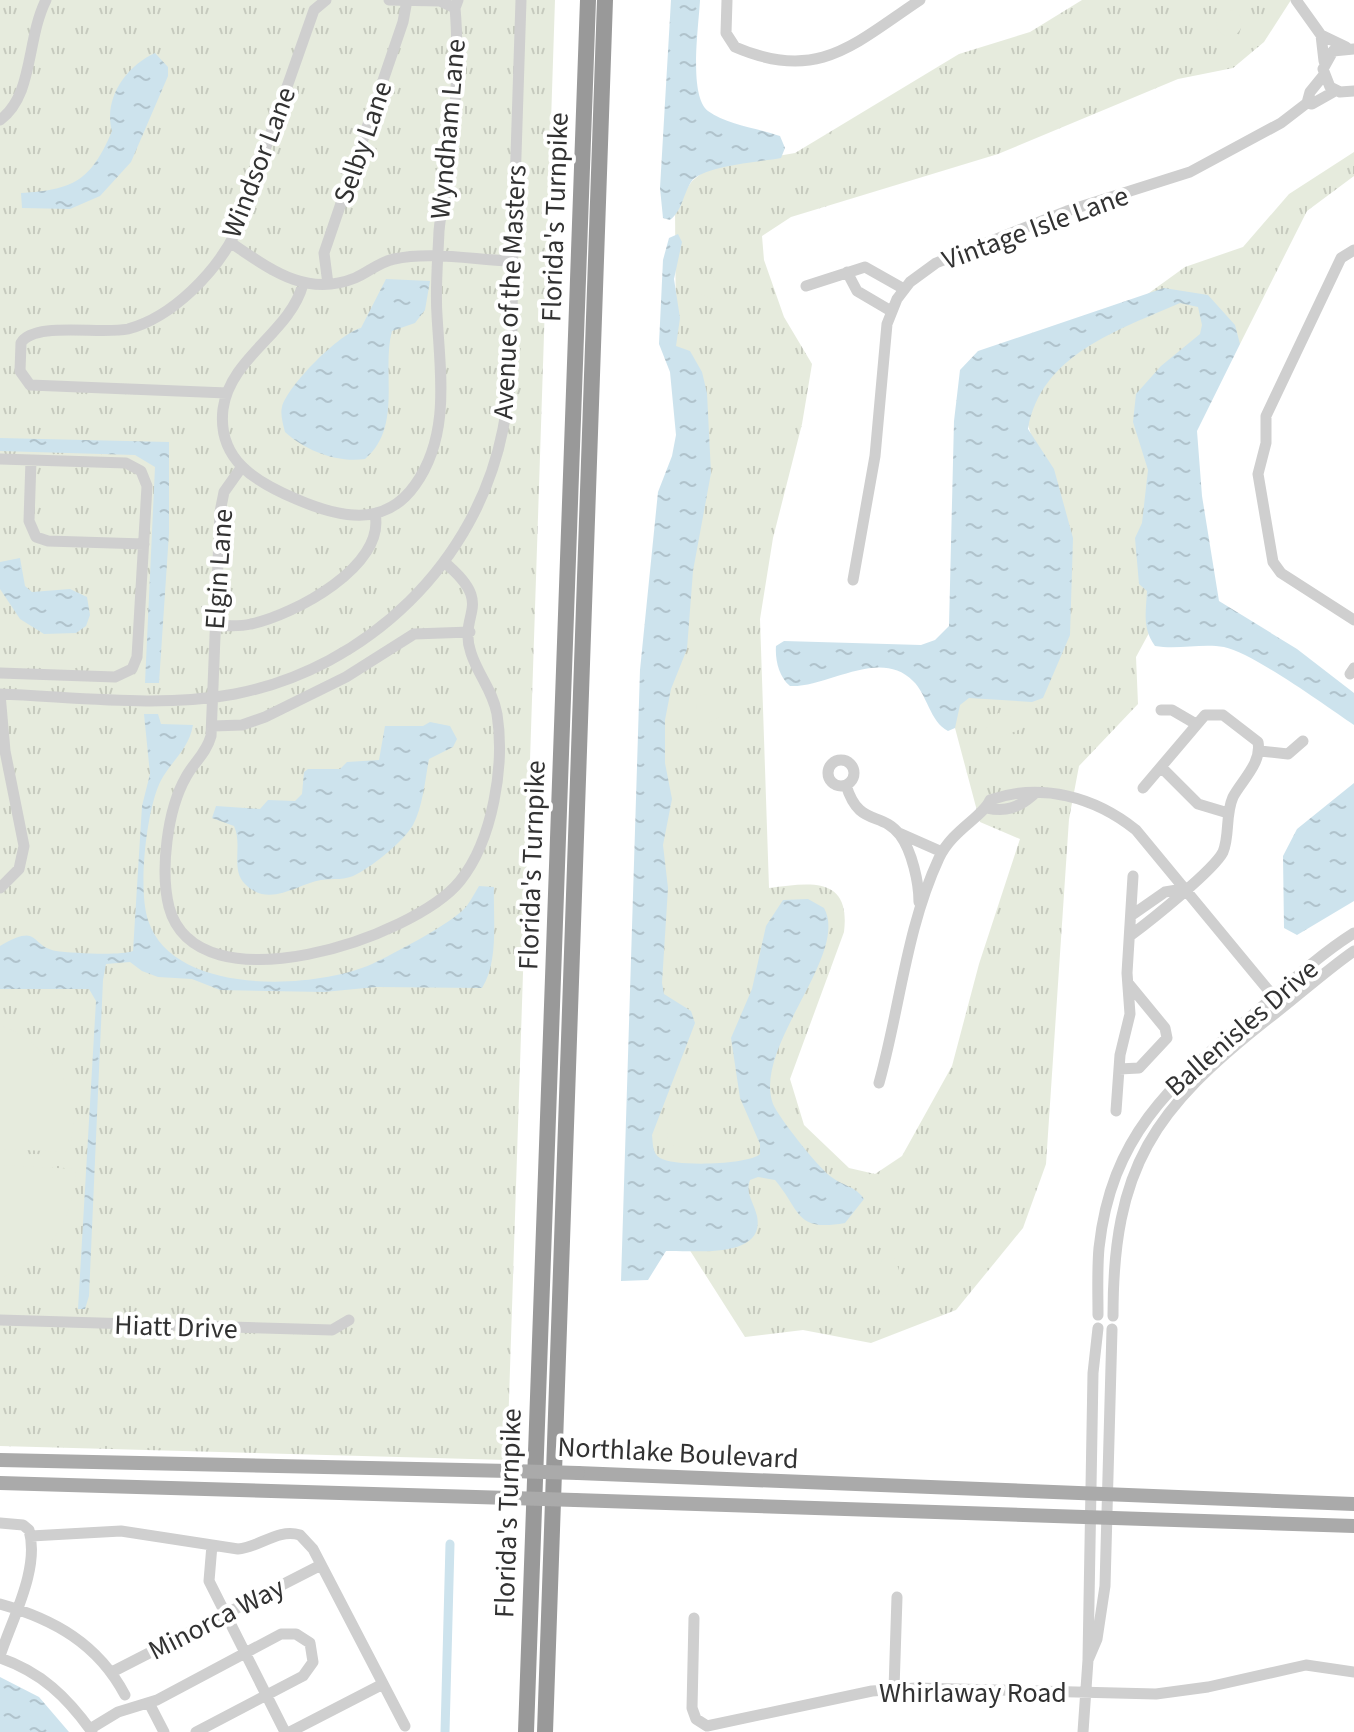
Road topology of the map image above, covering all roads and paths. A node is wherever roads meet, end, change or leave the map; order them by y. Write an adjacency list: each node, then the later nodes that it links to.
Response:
1 (46, 0): 18 (street)
2 (324, 0): 19 (street, Windsor Lane)
3 (389, 0): 4 (street)
4 (407, 0): 11 (street); 25 (street, Selby Lane)
5 (521, 0): 22 (street, Avenue of the Masters)
6 (588, 0): 95 (highway, Florida's Turnpike)
7 (605, 0): 90 (highway, Florida's Turnpike)
8 (727, 0): 9 (street)
9 (920, 0)
10 (1296, 0): 12 (street)
11 (456, 4): 21 (street, Wyndham Lane)
12 (1321, 35): 13 (street); 14 (street)
13 (1350, 48): 14 (street)
14 (1324, 61): 15 (street)
15 (1323, 76): 16 (street); 17 (street, Vintage Isle Lane)
16 (1347, 93): 17 (street, Vintage Isle Lane)
17 (1307, 103): 27 (street, Vintage Isle Lane)
18 (0, 120)
19 (231, 243): 24 (street); 29 (street, Windsor Lane)
20 (1354, 250): 37 (street)
21 (438, 258): 22 (street); 25 (street); 33 (street)
22 (512, 261): 35 (street, Avenue of the Masters)
23 (847, 272): 26 (street); 27 (street); 28 (street)
24 (303, 284): 25 (street); 29 (street)
25 (328, 284)
26 (806, 286)
27 (904, 289): 28 (street, Vintage Isle Lane)
28 (891, 311): 36 (street, Vintage Isle Lane)
29 (227, 393): 32 (street)
30 (0, 459): 31 (street)
31 (31, 460): 34 (street); 34 (street)
32 (241, 468): 33 (street); 38 (street, Elgin Lane)
33 (375, 514): 38 (street)
34 (144, 544): 40 (street)
35 (444, 562): 39 (street); 42 (street, Avenue of the Masters)
36 (853, 580)
37 (1354, 620)
38 (214, 625): 42 (street, Elgin Lane)
39 (470, 632): 45 (street); 45 (street)
40 (0, 673)
41 (0, 694): 42 (street, Avenue of the Masters); 55 (street)
42 (210, 698): 45 (street, Elgin Lane)
43 (1161, 710): 44 (street)
44 (1196, 724): 47 (street); 48 (street)
45 (213, 726)
46 (1303, 741): 47 (street)
47 (1260, 751): 51 (street)
48 (1162, 768): 50 (street); 51 (street)
49 (846, 785): 52 (street)
50 (1143, 788)
51 (1228, 813): 56 (street)
52 (899, 833): 53 (street); 57 (street)
53 (942, 852): 56 (street); 57 (street)
54 (1133, 876): 58 (street)
55 (0, 888)
56 (1183, 889): 58 (street); 60 (street); 63 (street)
57 (919, 911): 65 (street)
58 (1132, 915): 60 (street)
59 (1354, 933): 63 (street, Ballenisles Drive)
60 (1131, 935): 62 (street)
61 (1354, 951): 67 (street, Ballenisles Drive)
62 (1128, 983): 64 (street); 64 (street)
63 (1274, 997): 68 (street, Ballenisles Drive)
64 (1119, 1069): 66 (street)
65 (879, 1083)
66 (1116, 1111)
67 (1118, 1244): 70 (street, Ballenisles Drive); 76 (street)
68 (1099, 1248): 69 (street, Ballenisles Drive); 75 (street)
69 (1098, 1290): 70 (street); 75 (street, Ballenisles Drive)
70 (1113, 1291): 71 (street, Ballenisles Drive)
71 (1113, 1316)
72 (0, 1320): 73 (street, Hiatt Drive)
73 (349, 1320)
74 (1112, 1329): 76 (street)
75 (1093, 1373): 76 (street); 79 (street, Ballenisles Drive)
76 (1113, 1373): 80 (street)
77 (0, 1460): 79 (main road, Northlake Boulevard, bridge)
78 (0, 1483): 82 (main road, Northlake Boulevard, bridge)
79 (1092, 1495): 80 (main road, Northlake Boulevard); 82 (street, Ballenisles Drive)
80 (1108, 1496): 81 (main road, Northlake Boulevard); 83 (street)
81 (1354, 1504)
82 (1092, 1517): 83 (main road, Northlake Boulevard); 98 (street, Ballenisles Drive)
83 (1109, 1518): 85 (main road, Northlake Boulevard); 98 (street)
84 (0, 1523): 86 (street)
85 (1354, 1526)
86 (31, 1536): 87 (street); 92 (street)
87 (212, 1545): 88 (street); 93 (street)
88 (321, 1565): 93 (street, Minorca Way); 101 (street)
89 (897, 1597): 102 (street)
90 (550, 1601): 114 (highway, Florida's Turnpike); 115 (highway)
91 (0, 1604): 92 (street)
92 (15, 1609): 97 (street); 99 (street)
93 (225, 1613): 96 (street); 99 (street, Minorca Way)
94 (694, 1618): 102 (street, Whirlaway Road)
95 (529, 1636): 112 (highway); 113 (highway, Florida's Turnpike)
96 (246, 1653): 105 (street); 105 (street); 106 (street)
97 (0, 1657): 108 (street)
98 (1088, 1660): 103 (street)
99 (112, 1672): 104 (street)
100 (1354, 1672): 103 (street, Whirlaway Road)
101 (383, 1684): 107 (street); 111 (street)
102 (894, 1689): 103 (street, Whirlaway Road)
103 (1084, 1693): 116 (street)
104 (125, 1695)
105 (267, 1695): 110 (street); 111 (street)
106 (149, 1703): 108 (street); 109 (street)
107 (405, 1726)
108 (91, 1730)
109 (164, 1732)
110 (196, 1732)
111 (287, 1732)
112 (519, 1732)
113 (526, 1732)
114 (545, 1732)
115 (556, 1732)
116 (1083, 1732)

